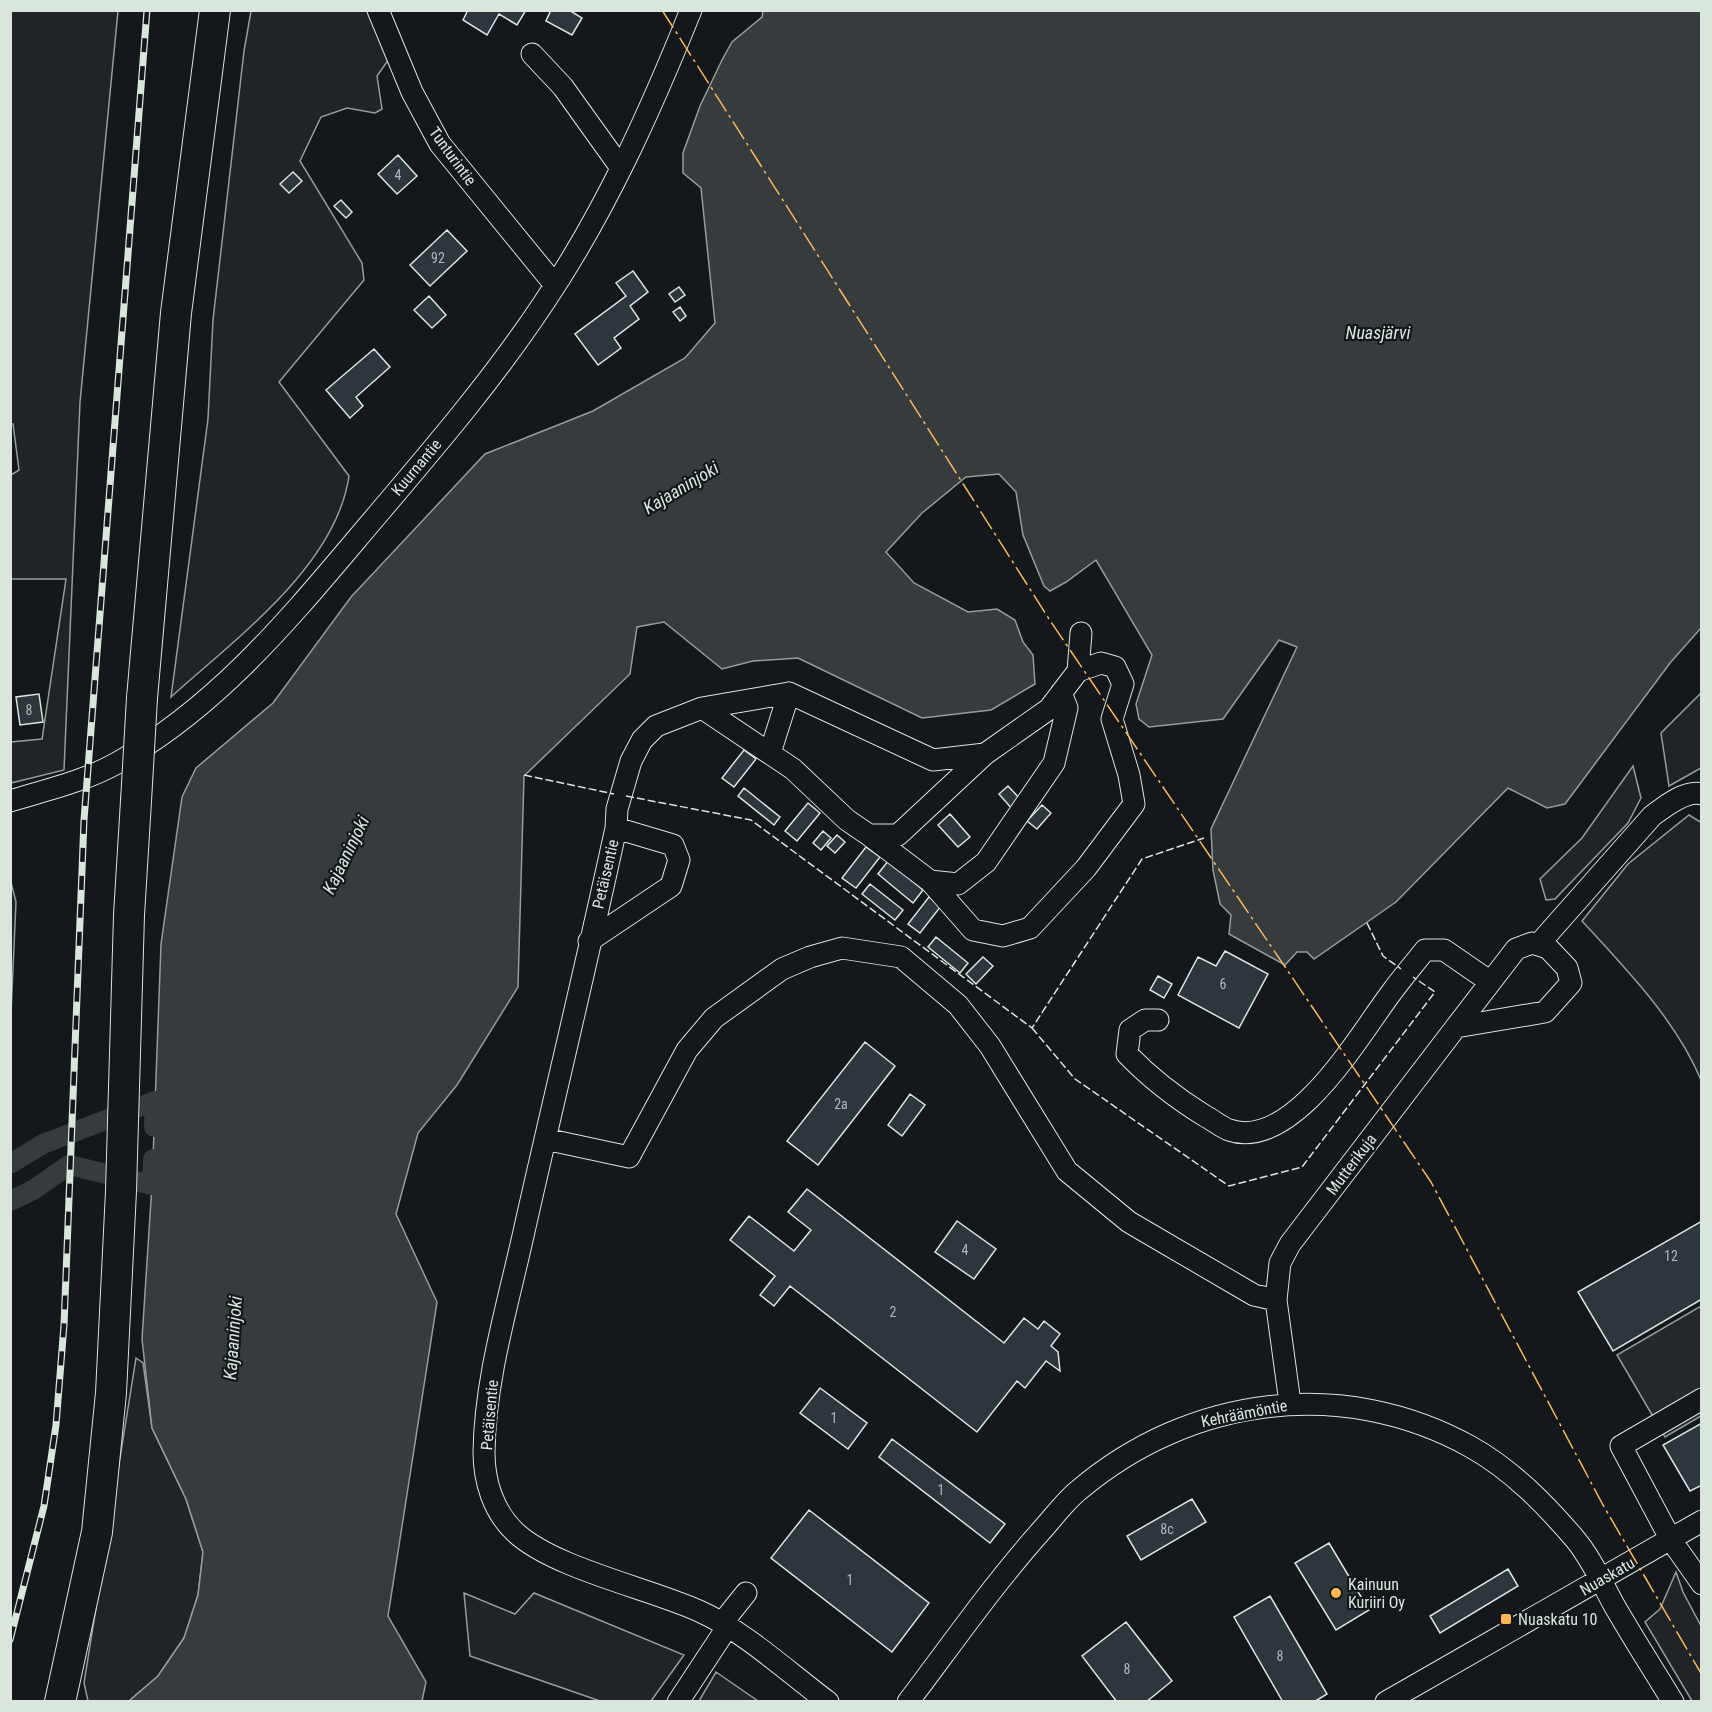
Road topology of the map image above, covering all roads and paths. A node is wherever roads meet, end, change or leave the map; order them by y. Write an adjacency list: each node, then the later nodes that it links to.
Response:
1 (215, 10): 34 (highway, bridge)
2 (378, 10): 6 (street, Tunturintie)
3 (691, 10): 5 (street, Kuurnantie)
4 (532, 54): 5 (street)
5 (621, 168): 6 (street, Kuurnantie)
6 (555, 285): 15 (street, Kuurnantie)
7 (1081, 633): 8 (street)
8 (1078, 671): 10 (street); 18 (street)
9 (789, 693): 11 (street); 12 (street); 13 (street)
10 (1061, 693): 13 (street); 18 (street)
11 (702, 708): 12 (street); 16 (street)
12 (770, 753): 17 (street)
13 (986, 754): 17 (street)
14 (1701, 794): 20 (street)
15 (10, 801)
16 (616, 828): 19 (street, Petäisentie); 19 (street, Petäisentie)
17 (869, 835): 18 (street)
18 (930, 880)
19 (589, 941): 24 (street, Petäisentie)
20 (1538, 945): 21 (street, Mutterikuja); 23 (street)
21 (1489, 981): 22 (street); 23 (street, Mutterikuja)
22 (1158, 1020)
23 (1456, 1027): 25 (street, Mutterikuja)
24 (545, 1139): 25 (street); 33 (street, Petäisentie)
25 (1276, 1300): 27 (street, Mutterikuja)
26 (1701, 1399): 29 (street)
27 (1290, 1403): 30 (street, Kehräämöntie); 37 (street, Kehräämöntie)
28 (1701, 1521): 29 (street, Nuaskatu)
29 (1671, 1540): 30 (street, Nuaskatu); 31 (street)
30 (1600, 1580): 38 (street, Nuaskatu); 39 (street, Kehräämöntie)
31 (1701, 1584)
32 (746, 1593): 33 (street)
33 (725, 1625): 35 (street); 36 (street, Petäisentie)
34 (53, 1691)
35 (678, 1701)
36 (828, 1701)
37 (908, 1701)
38 (1386, 1701)
39 (1673, 1701)

